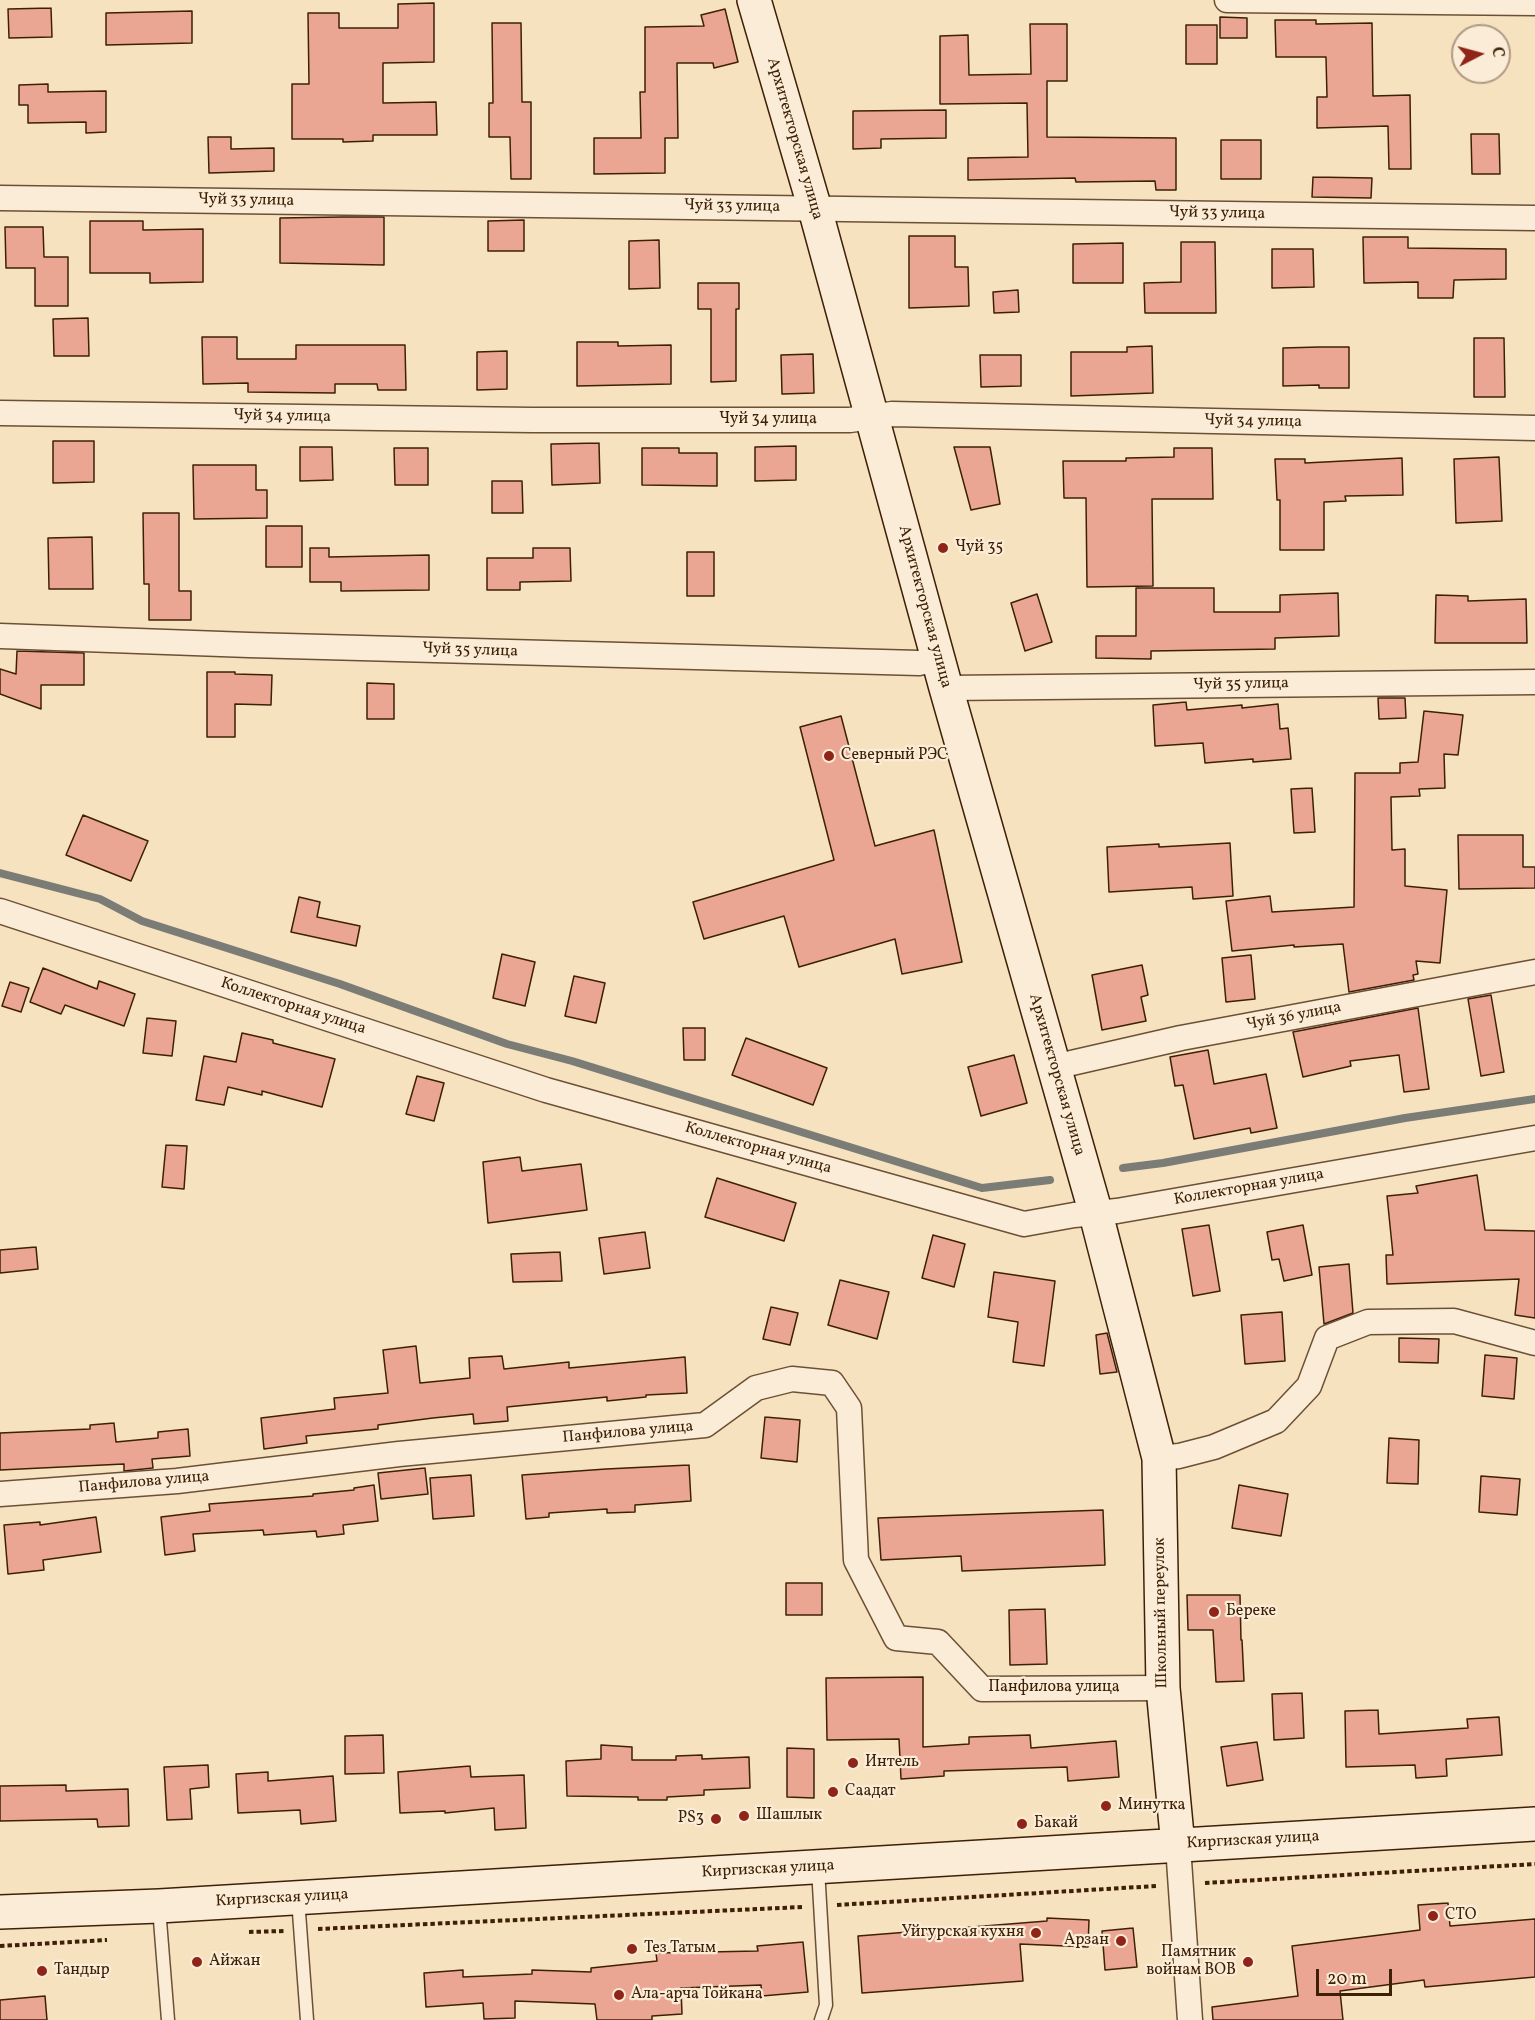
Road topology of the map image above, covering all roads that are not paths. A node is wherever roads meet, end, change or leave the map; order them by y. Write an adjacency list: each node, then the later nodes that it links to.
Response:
1 (754, 0): 5 (street, Архитекторская улица)
2 (1227, 0): 3 (street)
3 (1535, 3)
4 (0, 198): 5 (street, Чуй 33 улица)
5 (815, 209): 6 (street, Чуй 33 улица); 8 (street, Архитекторская улица)
6 (1535, 218)
7 (0, 413): 8 (street, Чуй 34 улица)
8 (872, 417): 9 (street, Чуй 34 улица); 11 (street, Архитекторская улица)
9 (1535, 428)
10 (0, 636): 11 (street, Чуй 35 улица)
11 (943, 674): 12 (street, Чуй 35 улица); 15 (street, Архитекторская улица)
12 (1535, 682)
13 (0, 911): 17 (street, Коллекторная улица)
14 (1535, 972): 15 (street, Чуй 36 улица)
15 (1054, 1067): 17 (street, Архитекторская улица)
16 (1535, 1138): 17 (street, Коллекторная улица)
17 (1096, 1214): 19 (street, Школьный переулок)
18 (1535, 1342): 19 (street)
19 (1159, 1458): 21 (street, Школьный переулок)
20 (0, 1494): 21 (street, Панфилова улица)
21 (1163, 1688): 23 (street, Школьный переулок)
22 (1535, 1824): 23 (street, Киргизская улица)
23 (1178, 1846): 24 (street, Киргизская улица); 31 (street, Школьный переулок)
24 (818, 1867): 25 (street, Киргизская улица); 30 (lane)
25 (298, 1898): 26 (street, Киргизская улица); 29 (lane)
26 (159, 1906): 27 (street, Киргизская улица); 28 (lane)
27 (0, 1912)
28 (168, 2020)
29 (307, 2020)
30 (820, 2020)
31 (1190, 2020)

